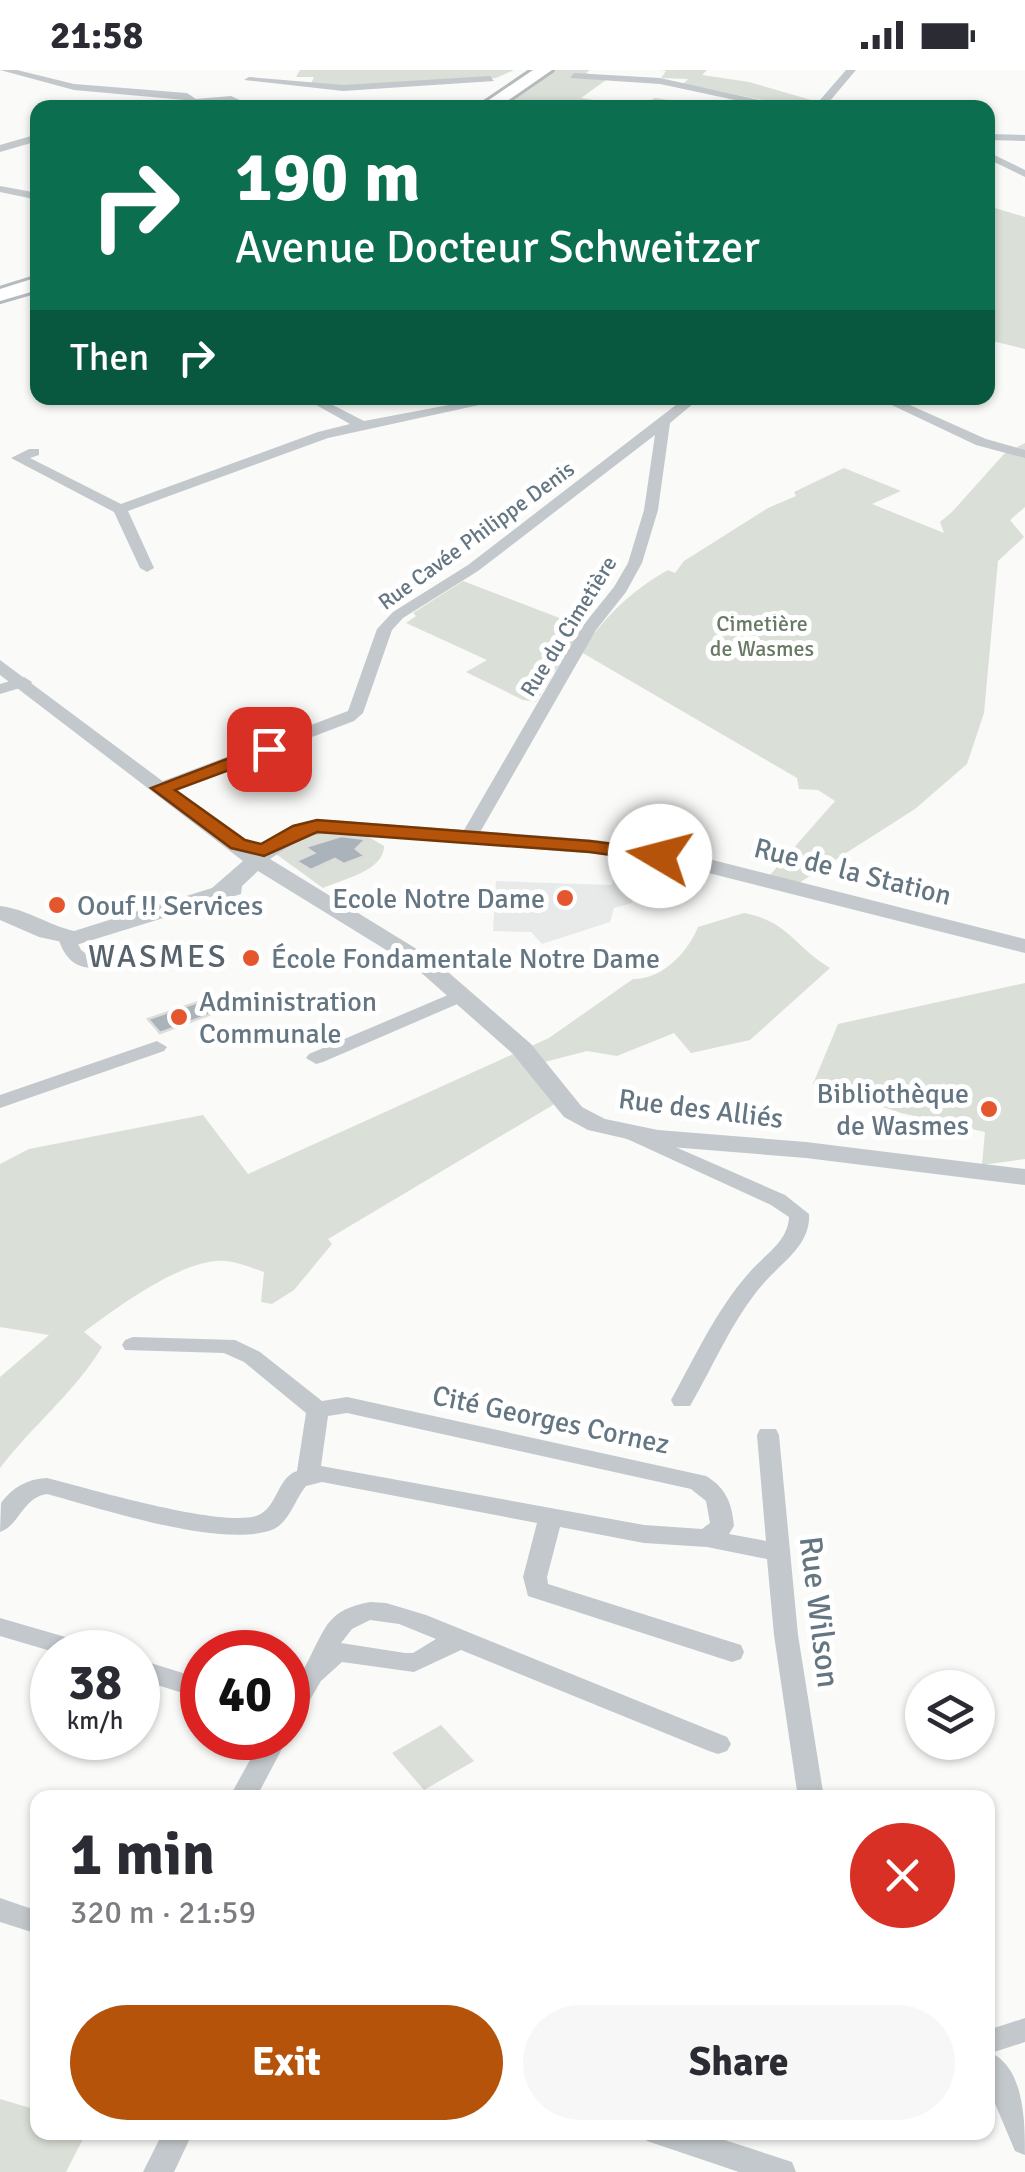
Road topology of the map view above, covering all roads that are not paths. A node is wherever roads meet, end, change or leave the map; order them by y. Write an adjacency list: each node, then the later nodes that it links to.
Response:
1 (4, 70): 8 (street)
2 (544, 70): 12 (main road)
3 (851, 70): 14 (street)
4 (251, 75): 6 (street); 7 (street)
5 (574, 76): 13 (street)
6 (490, 79)
7 (231, 98): 9 (street); 10 (street); 11 (street)
8 (191, 100)
9 (212, 100)
10 (227, 100)
11 (235, 100)
12 (497, 100)
13 (751, 100)
14 (825, 100)
15 (995, 137): 16 (street)
16 (1025, 138)
17 (30, 139): 18 (street)
18 (0, 148)
19 (995, 159): 20 (street)
20 (1025, 174)
21 (0, 189): 22 (street)
22 (30, 195)
23 (30, 286): 24 (main road)
24 (0, 296)
25 (323, 405): 30 (street)
26 (468, 405): 30 (street)
27 (678, 405): 29 (street, Rue Cavée Philippe Denis)
28 (899, 405): 32 (street)
29 (663, 424): 38 (street, Rue Cavée Philippe Denis); 39 (street, Rue du Cimetière)
30 (362, 426): 33 (street)
31 (34, 452): 33 (street)
32 (1018, 452)
33 (124, 509): 34 (street)
34 (147, 568)
35 (0, 666): 36 (street, Rue des Alliés)
36 (24, 682): 37 (street); 38 (street, Rue des Alliés)
37 (0, 689)
38 (161, 788): 40 (street, Rue des Alliés)
39 (469, 837): 40 (street, Rue de la Station); 44 (street, Rue de la Station)
40 (252, 850): 41 (street, Rue des Alliés); 42 (street, Rue de la Station)
41 (280, 873): 42 (street); 45 (street, Rue des Alliés)
42 (218, 894): 43 (street)
43 (11, 916)
44 (1025, 946)
45 (462, 995): 47 (street); 49 (street, Rue des Alliés)
46 (157, 1046): 48 (street)
47 (316, 1058)
48 (0, 1102)
49 (632, 1134): 50 (street, Rue des Alliés); 52 (street)
50 (1022, 1173)
51 (133, 1344): 53 (street)
52 (682, 1400)
53 (318, 1410): 55 (street); 58 (street, Cité Georges Cornez)
54 (768, 1435): 59 (street, Rue Wilson)
55 (308, 1476): 56 (street); 57 (street)
56 (550, 1516): 58 (street); 63 (street)
57 (0, 1522)
58 (707, 1538): 59 (street)
59 (777, 1552): 69 (street, Rue Wilson)
60 (0, 1626): 61 (street)
61 (30, 1635)
62 (462, 1640): 64 (street); 64 (street); 66 (street)
63 (732, 1652)
64 (320, 1663): 65 (street)
65 (310, 1679)
66 (718, 1744)
67 (263, 1760): 68 (street)
68 (246, 1790)
69 (810, 1790)
70 (0, 1910): 71 (street)
71 (30, 1920)
72 (1025, 2030): 73 (street)
73 (995, 2040)
74 (995, 2075): 77 (street)
75 (175, 2140): 79 (street)
76 (680, 2140): 78 (street)
77 (1025, 2142)
78 (762, 2169)
79 (158, 2172)

